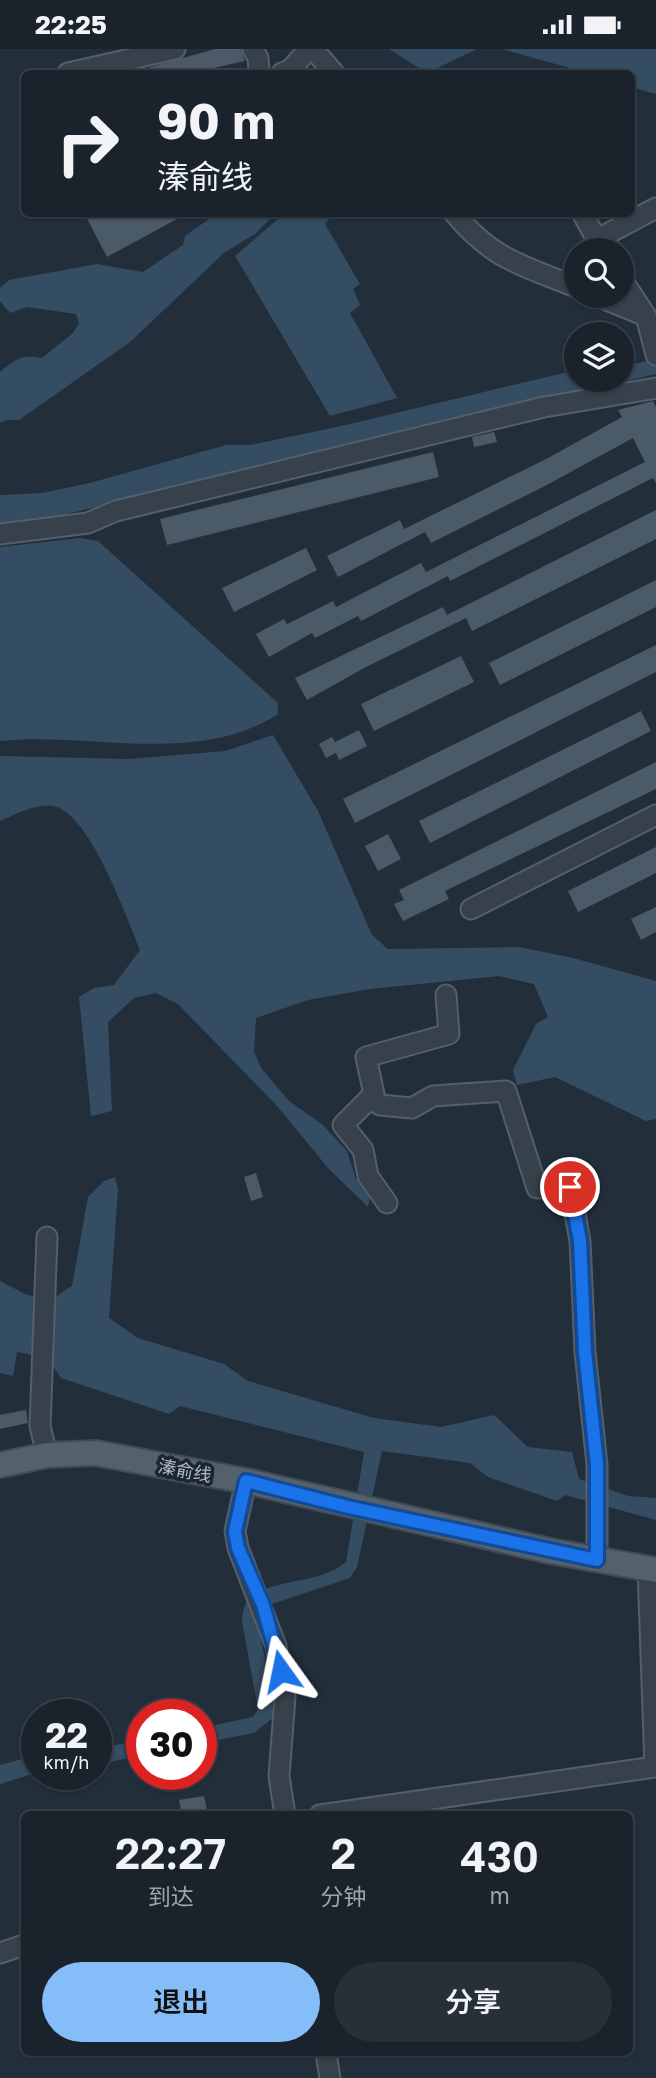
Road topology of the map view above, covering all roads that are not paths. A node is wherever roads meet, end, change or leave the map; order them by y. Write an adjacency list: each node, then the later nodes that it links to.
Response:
1 (175, 49): 4 (street)
2 (253, 49): 5 (street)
3 (311, 49): 6 (street); 7 (street)
4 (86, 70)
5 (255, 70)
6 (290, 70)
7 (331, 70)
8 (656, 208): 12 (street)
9 (457, 217): 13 (street)
10 (584, 217): 11 (street)
11 (595, 238)
12 (610, 238)
13 (564, 282)
14 (634, 298): 16 (street)
15 (626, 308): 16 (street)
16 (646, 316): 17 (street)
17 (655, 354)
18 (656, 387): 19 (street)
19 (0, 534)
20 (656, 815): 21 (street)
21 (471, 909)
22 (446, 995): 23 (street)
23 (369, 1099): 24 (street); 29 (street)
24 (387, 1203)
25 (47, 1237): 26 (street)
26 (47, 1455): 27 (main road, 溱俞线); 28 (main road, 溱俞线)
27 (0, 1465)
28 (246, 1481): 29 (main road, 溱俞线); 31 (street)
29 (597, 1560): 30 (main road, 溱俞线)
30 (652, 1569): 32 (street)
31 (284, 1811)
32 (348, 1811)
33 (21, 1946): 34 (street)
34 (0, 1953)
35 (326, 2056): 36 (street)
36 (330, 2078)

